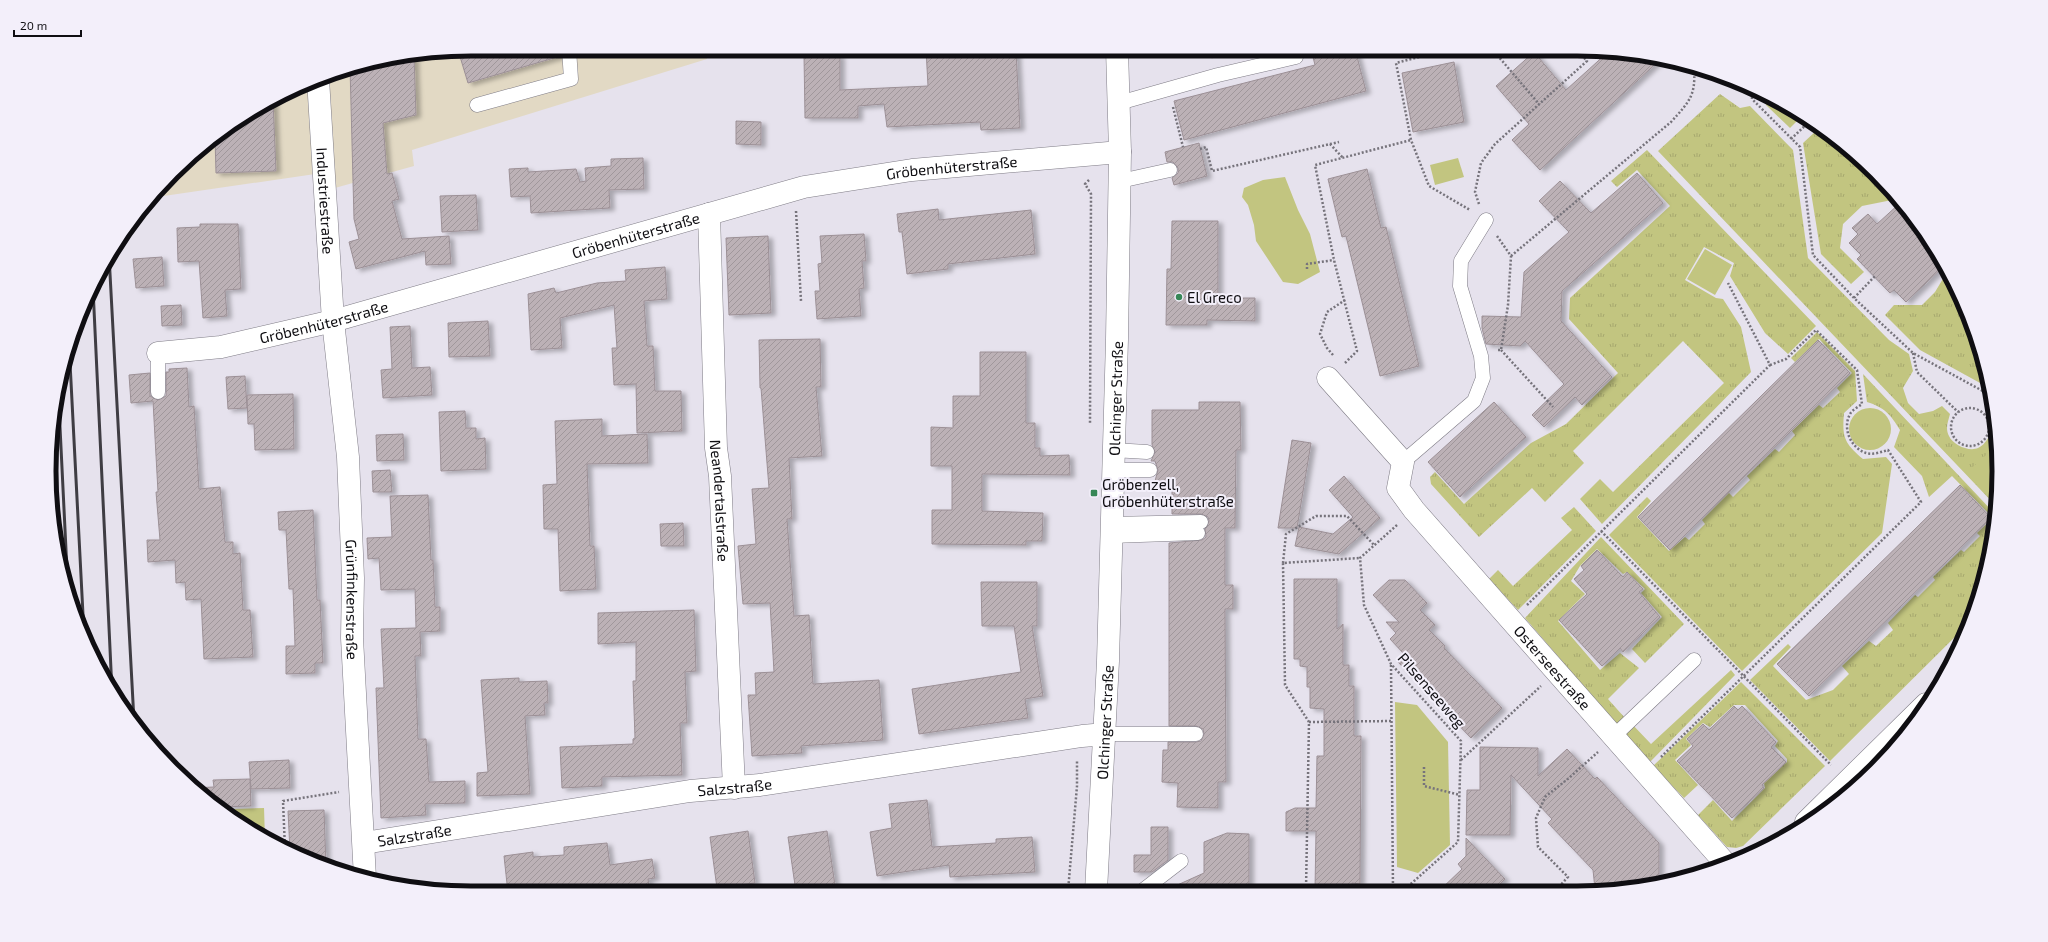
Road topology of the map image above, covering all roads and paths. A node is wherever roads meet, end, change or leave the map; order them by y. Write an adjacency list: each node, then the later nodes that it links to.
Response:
1 (569, 56): 12 (lane)
2 (1117, 56): 10 (street, Olchinger Straße)
3 (1296, 56): 10 (lane)
4 (1423, 56): 15 (path)
5 (1498, 56): 11 (path)
6 (1583, 56): 11 (path)
7 (1694, 73): 37 (path)
8 (318, 86): 36 (street, Industriestraße)
9 (1752, 95): 14 (path)
10 (1119, 103): 21 (street, Olchinger Straße)
11 (1539, 104): 28 (path)
12 (477, 105)
13 (1806, 125): 14 (path)
14 (1791, 139): 33 (path)
15 (1411, 140): 22 (path); 28 (path)
16 (1184, 141): 19 (path)
17 (1339, 142): 18 (path)
18 (1330, 144): 20 (path); 22 (path)
19 (1183, 147)
20 (1200, 149)
21 (1120, 152): 25 (street, Olchinger Straße); 26 (street, Gröbenhüterstraße)
22 (1343, 158): 29 (path)
23 (1170, 170): 25 (lane)
24 (1089, 180): 48 (path)
25 (1120, 181): 51 (street, Olchinger Straße)
26 (795, 189): 27 (street, Gröbenhüterstraße); 35 (path)
27 (709, 214): 36 (street, Gröbenhüterstraße); 78 (street, Neandertalstraße)
28 (1486, 220): 40 (lane)
29 (1334, 260): 30 (path); 34 (path)
30 (1307, 269)
31 (1876, 275): 33 (path)
32 (1728, 283): 42 (path)
33 (1854, 298): 39 (path)
34 (1345, 300): 41 (path); 43 (path)
35 (800, 301)
36 (333, 321): 38 (street, Gröbenhüterstraße); 77 (street, Grünfinkenstraße)
37 (1501, 350): 40 (path); 46 (path)
38 (158, 353): 44 (lane)
39 (1913, 353): 45 (path); 47 (path)
40 (1481, 356): 52 (lane)
41 (1347, 361)
42 (1770, 365): 57 (path); 64 (path)
43 (1332, 369): 52 (street)
44 (158, 392)
45 (1984, 392)
46 (1553, 407)
47 (1958, 412): 49 (path); 49 (path)
48 (1090, 426)
49 (1988, 427)
50 (1147, 452): 51 (lane)
51 (1113, 460): 53 (lane); 56 (street, Olchinger Straße)
52 (1403, 462): 54 (street, Osterseestraße)
53 (1150, 470)
54 (1414, 510): 58 (path); 71 (street, Osterseestraße)
55 (1199, 527): 56 (lane)
56 (1111, 530): 69 (street, Olchinger Straße)
57 (1601, 531): 61 (path); 64 (path)
58 (1374, 545): 59 (path); 60 (path)
59 (1360, 558): 60 (path); 63 (path, Pilsenseeweg)
60 (1283, 563): 67 (path)
61 (1523, 609)
62 (1694, 660): 71 (lane)
63 (1391, 664): 66 (path); 73 (path, Pilsenseeweg)
64 (1742, 677): 74 (path); 75 (path)
65 (1534, 692): 73 (path)
66 (1392, 721): 67 (path); 90 (path)
67 (1309, 722): 89 (path)
68 (1907, 723): 80 (street)
69 (1106, 734): 70 (lane); 78 (street, Salzstraße); 87 (street, Olchinger Straße)
70 (1196, 734)
71 (1614, 736): 83 (street, Osterseestraße); 92 (path)
72 (1079, 759): 86 (path)
73 (1461, 761): 79 (path, Pilsenseeweg)
74 (1656, 761)
75 (1831, 765)
76 (1424, 767): 79 (path)
77 (361, 788): 81 (path); 82 (street, Grünfinkenstraße)
78 (734, 788): 82 (street, Salzstraße)
79 (1460, 795): 91 (path, Pilsenseeweg)
80 (1824, 805)
81 (285, 842)
82 (364, 842): 85 (street, Grünfinkenstraße)
83 (1722, 859)
84 (1181, 861): 88 (lane)
85 (365, 872)
86 (1068, 886)
87 (1096, 886)
88 (1148, 886)
89 (1306, 886)
90 (1393, 886)
91 (1408, 886)
92 (1560, 886)

